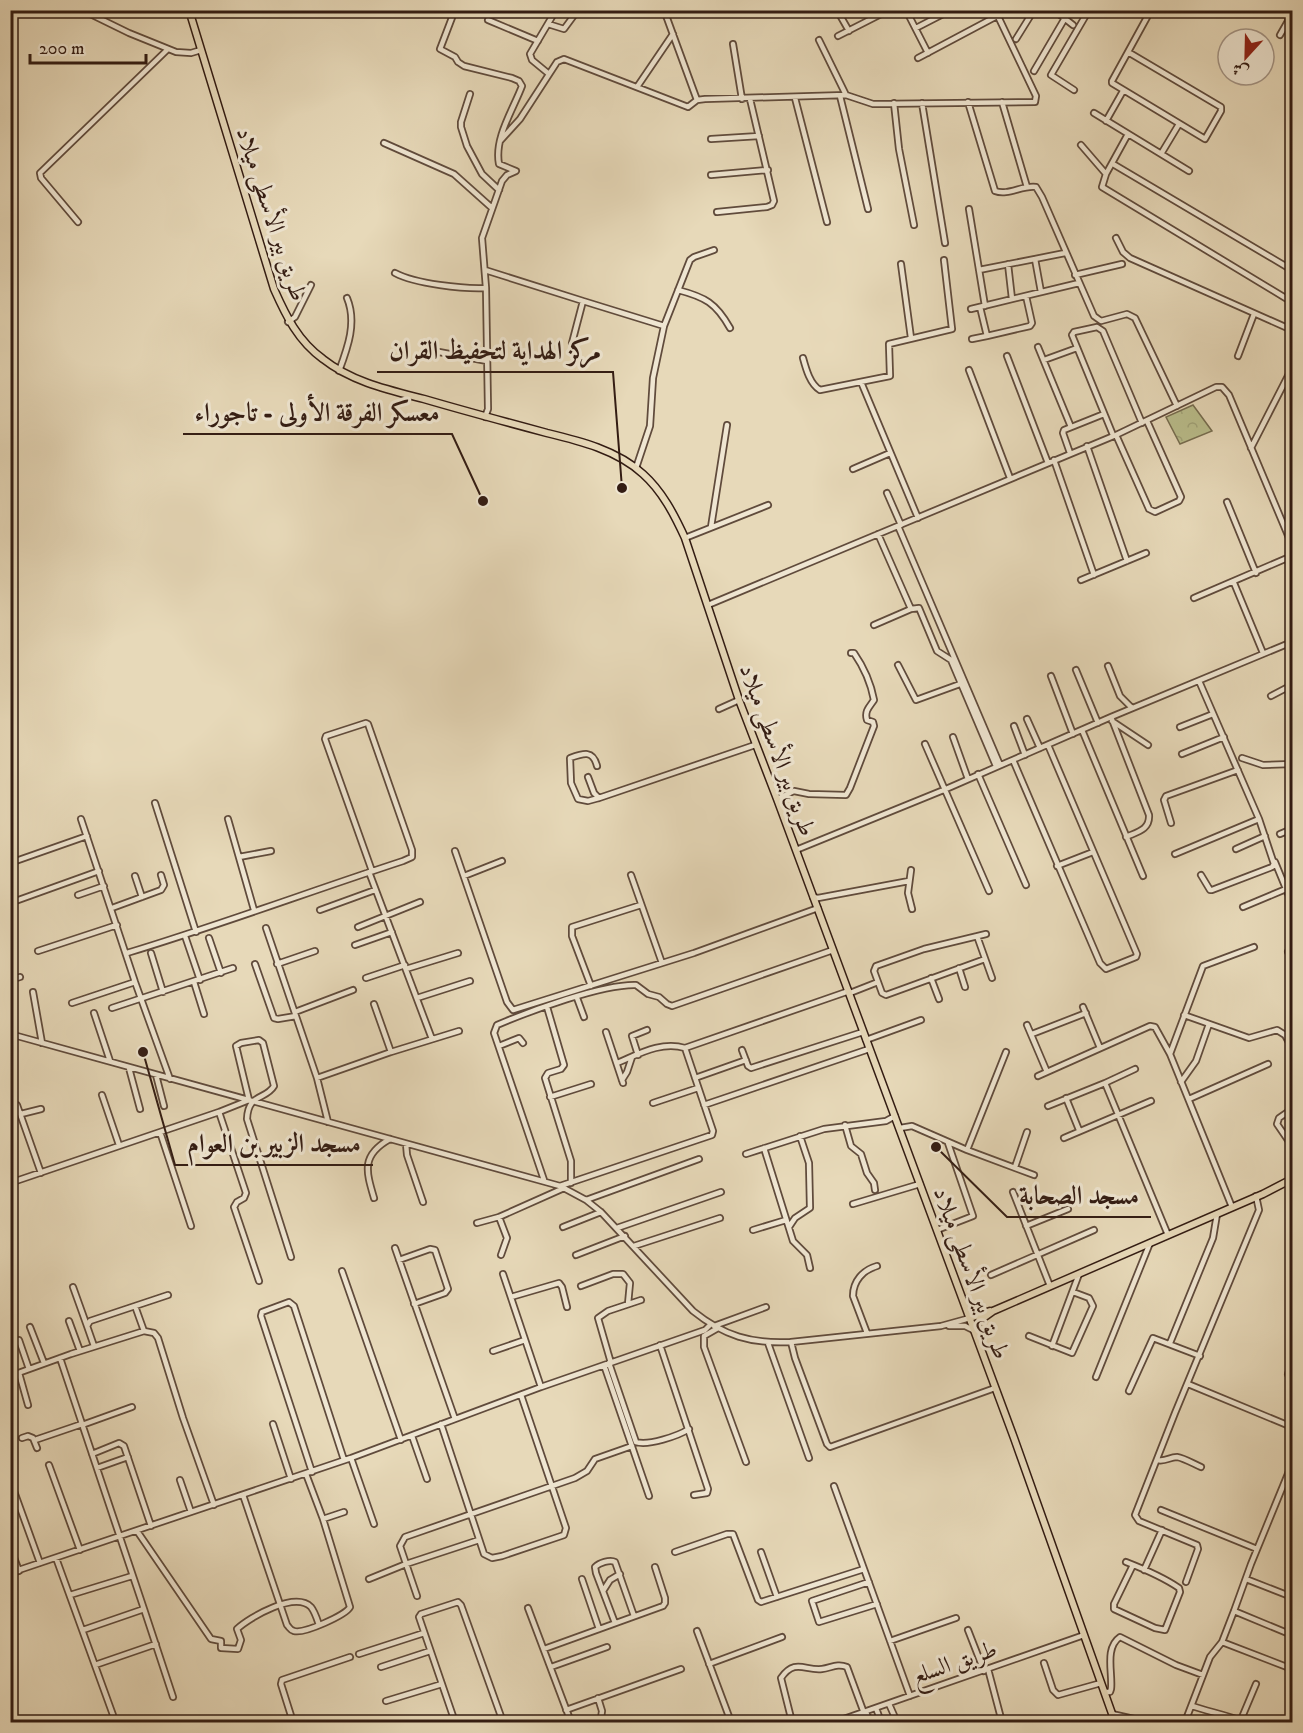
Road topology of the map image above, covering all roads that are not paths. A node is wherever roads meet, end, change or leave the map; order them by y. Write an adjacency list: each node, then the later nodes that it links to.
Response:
1 (82, 10): 33 (street)
2 (189, 10): 34 (main road, طريق بير الأسطى ميلاد)
3 (556, 10): 22 (street)
4 (578, 10): 22 (street)
5 (664, 10): 26 (street)
6 (837, 10): 25 (street)
7 (874, 10): 19 (street)
8 (889, 10): 19 (street)
9 (906, 10): 24 (street)
10 (951, 10): 24 (street)
11 (1000, 10): 16 (street)
12 (1034, 10): 29 (street)
13 (1054, 10): 20 (street)
14 (1084, 10): 41 (street)
15 (1151, 10): 35 (street)
16 (996, 13): 36 (street); 51 (street)
17 (1293, 14): 28 (street)
18 (453, 15): 60 (street)
19 (878, 17): 25 (street)
20 (1065, 18): 23 (street); 38 (street)
21 (488, 20): 31 (street)
22 (549, 24): 31 (street)
23 (1073, 24)
24 (916, 28): 36 (street)
25 (849, 31): 27 (street)
26 (673, 34): 40 (street); 49 (street)
27 (838, 36)
28 (1280, 36)
29 (1016, 39)
30 (819, 40): 44 (street)
31 (538, 41): 39 (street)
32 (733, 44): 47 (street)
33 (168, 49): 34 (street); 75 (street)
34 (201, 50): 106 (main road, طريق بير الأسطى ميلاد)
35 (1128, 52): 42 (street); 56 (street)
36 (928, 53): 37 (street)
37 (918, 58)
38 (1034, 70)
39 (549, 74): 40 (street); 60 (street)
40 (637, 87): 49 (street)
41 (1074, 90)
42 (1123, 91): 55 (street); 56 (street)
43 (470, 94): 70 (street)
44 (846, 95): 45 (street); 52 (street)
45 (840, 96): 46 (street); 72 (street)
46 (795, 98): 48 (street); 76 (street)
47 (742, 99): 48 (street); 49 (street)
48 (750, 99): 58 (street)
49 (697, 100)
50 (968, 102): 51 (street); 53 (street); 69 (street)
51 (1002, 102): 69 (street)
52 (894, 103): 53 (street); 77 (street)
53 (922, 103): 79 (street)
54 (1094, 113): 55 (street)
55 (1106, 121): 57 (street)
56 (1179, 124): 63 (street)
57 (1128, 134): 63 (street); 64 (street)
58 (759, 136): 59 (street); 65 (street)
59 (711, 139)
60 (500, 141): 70 (street)
61 (384, 143): 71 (street)
62 (1081, 145): 67 (street)
63 (1161, 154): 66 (street)
64 (1113, 164): 67 (street); 89 (street)
65 (768, 170): 68 (street); 74 (street)
66 (1190, 171)
67 (1106, 174): 101 (street)
68 (711, 175)
69 (1027, 187): 81 (street)
70 (498, 190): 71 (street)
71 (492, 208): 87 (street)
72 (868, 209)
73 (969, 209): 88 (street)
74 (717, 212)
75 (78, 222)
76 (827, 222)
77 (914, 225)
78 (1116, 238): 104 (street)
79 (945, 243)
80 (714, 250): 95 (street)
81 (1065, 253): 82 (street); 91 (street)
82 (1035, 259): 85 (street); 96 (street)
83 (944, 260): 111 (street)
84 (901, 264): 111 (street)
85 (1008, 264): 88 (street); 99 (street)
86 (1122, 264): 91 (street)
87 (485, 270): 94 (street); 100 (street)
88 (979, 270): 102 (street)
89 (1293, 270)
90 (395, 273): 94 (street)
91 (1075, 275): 92 (street)
92 (1079, 283): 96 (street); 128 (street)
93 (311, 285): 106 (street)
94 (486, 288): 121 (street)
95 (678, 290): 107 (street); 108 (street)
96 (1041, 292): 97 (street)
97 (1026, 296): 99 (street); 110 (street)
98 (347, 298): 123 (street)
99 (1012, 299): 102 (street)
100 (583, 301): 107 (street); 113 (street)
101 (1293, 302)
102 (982, 307): 103 (street); 110 (street)
103 (971, 309)
104 (1254, 314): 109 (street); 118 (street)
105 (1293, 320): 109 (street)
106 (288, 322): 123 (main road, طريق بير الأسطى ميلاد)
107 (664, 326): 141 (street)
108 (730, 328)
109 (1291, 329)
110 (987, 336): 112 (street)
111 (911, 339): 125 (street)
112 (972, 339)
113 (572, 343)
114 (1038, 347): 120 (street)
115 (1077, 348): 120 (street); 129 (street); 131 (street)
116 (439, 352): 121 (street)
117 (1007, 356): 140 (street)
118 (1238, 356)
119 (803, 358): 125 (street)
120 (1044, 360): 133 (street)
121 (487, 361): 130 (street)
122 (1293, 368): 136 (street)
123 (339, 370): 130 (main road, طريق بير الأسطى ميلاد)
124 (969, 370): 126 (street)
125 (861, 382): 137 (street)
126 (978, 395): 127 (street); 143 (street)
127 (970, 398)
128 (1177, 406): 131 (street); 136 (street)
129 (1104, 414): 133 (street); 134 (street)
130 (485, 417): 141 (main road, طريق بير الأسطى ميلاد)
131 (1145, 422): 134 (street); 134 (street)
132 (728, 424): 149 (street)
133 (1071, 427): 138 (street)
134 (1115, 435): 135 (street)
135 (1087, 446): 138 (street); 155 (street)
136 (1251, 448): 152 (street)
137 (890, 453): 142 (street); 147 (street)
138 (1070, 453): 139 (street)
139 (1054, 460): 140 (street); 157 (street)
140 (1048, 463): 143 (street)
141 (636, 468): 151 (main road, طريق بير الأسطى ميلاد)
142 (853, 469)
143 (1010, 478): 147 (street)
144 (887, 493): 148 (street)
145 (1227, 502): 156 (street)
146 (768, 505): 149 (street)
147 (918, 518): 148 (street)
148 (899, 525): 150 (street); 199 (street)
149 (711, 527): 151 (street)
150 (878, 534): 161 (street); 162 (street)
151 (685, 538): 161 (main road, طريق بير الأسطى ميلاد)
152 (1293, 545)
153 (1146, 553): 155 (street)
154 (1293, 556): 156 (street)
155 (1127, 561): 157 (street)
156 (1256, 573): 159 (street)
157 (1094, 575): 158 (street)
158 (1081, 580)
159 (1234, 583): 160 (street); 166 (street)
160 (1194, 598)
161 (708, 605): 175 (main road, طريق بير الأسطى ميلاد)
162 (911, 609): 163 (street); 172 (street)
163 (874, 626)
164 (1293, 642): 166 (street)
165 (851, 653): 206 (street)
166 (1263, 653): 171 (street)
167 (898, 665): 172 (street)
168 (1108, 666): 176 (street)
169 (1076, 670): 181 (street)
170 (1051, 676): 185 (street)
171 (1199, 681): 176 (street); 178 (street)
172 (960, 684): 199 (street)
173 (1293, 685): 174 (street)
174 (1271, 696)
175 (739, 700): 177 (street); 189 (main road, طريق بير الأسطى ميلاد)
176 (1132, 708): 180 (street)
177 (719, 709)
178 (1214, 714): 183 (street); 187 (street)
179 (1027, 719): 192 (street)
180 (1111, 719): 181 (street); 191 (street); 216 (street)
181 (1098, 723): 184 (street)
182 (1014, 726): 194 (street)
183 (1180, 727)
184 (1082, 730): 185 (street); 216 (street)
185 (1073, 734): 190 (street)
186 (953, 737): 203 (street)
187 (1224, 737): 193 (street); 200 (street)
188 (925, 744): 204 (street)
189 (755, 745): 205 (street); 206 (main road, طريق بير الأسطى ميلاد)
190 (1048, 745): 192 (street); 221 (street)
191 (1148, 745)
192 (1040, 748): 194 (street)
193 (1182, 754)
194 (1025, 755): 196 (street)
195 (1242, 758): 197 (street)
196 (1013, 760): 199 (street); 227 (street)
197 (1293, 764)
198 (597, 766): 205 (street)
199 (998, 766): 201 (street)
200 (1238, 770): 210 (street); 211 (street)
201 (978, 774): 203 (street); 238 (street)
202 (588, 777): 205 (street)
203 (968, 779): 204 (street)
204 (946, 789): 219 (street); 242 (street)
205 (599, 798)
206 (777, 799): 219 (main road, طريق بير الأسطى ميلاد)
207 (155, 803): 260 (street)
208 (81, 819): 214 (street)
209 (228, 819): 223 (street)
210 (1259, 819): 215 (street); 222 (street)
211 (1171, 823)
212 (1293, 829): 213 (street)
213 (1280, 834)
214 (87, 836): 226 (street); 229 (street)
215 (1265, 836): 217 (street); 224 (street)
216 (1126, 837): 236 (street)
217 (1236, 849)
218 (455, 850): 235 (street)
219 (796, 850): 246 (main road, طريق بير الأسطى ميلاد)
220 (271, 851): 223 (street)
221 (1093, 852): 227 (street); 227 (street)
222 (1175, 854)
223 (239, 857): 254 (street)
224 (1274, 860): 233 (street); 240 (street)
225 (502, 861): 235 (street)
226 (10, 863)
227 (1058, 866)
228 (911, 870): 237 (street)
229 (99, 871): 239 (street); 248 (street)
230 (370, 872): 230 (street); 241 (street); 254 (street)
231 (161, 875): 245 (street)
232 (631, 875): 249 (street)
233 (1201, 875)
234 (135, 876): 245 (street)
235 (464, 876): 292 (street)
236 (1143, 876)
237 (909, 881): 246 (street); 253 (street)
238 (1026, 885)
239 (104, 886): 243 (street); 251 (street)
240 (1286, 889): 244 (street); 250 (street)
241 (375, 890): 255 (street); 256 (street)
242 (989, 891)
243 (78, 895)
244 (1289, 896)
245 (142, 897): 251 (street)
246 (813, 897): 252 (main road, طريق بير الأسطى ميلاد)
247 (420, 902): 256 (street)
248 (10, 903)
249 (641, 905): 275 (street); 292 (street)
250 (1243, 907)
251 (112, 908): 257 (street)
252 (818, 908): 268 (main road, طريق بير الأسطى ميلاد); 275 (street)
253 (912, 909)
254 (254, 910): 260 (street)
255 (320, 910)
256 (385, 917): 258 (street); 261 (street)
257 (117, 925): 269 (street); 271 (street)
258 (358, 927)
259 (266, 928): 277 (street)
260 (196, 932): 263 (street)
261 (392, 932): 266 (street); 278 (street)
262 (986, 934): 264 (street)
263 (185, 936): 271 (street); 287 (street)
264 (977, 936): 274 (street); 291 (street)
265 (209, 938): 281 (street)
266 (356, 945)
267 (1254, 947): 311 (street)
268 (833, 950): 297 (main road, طريق بير الأسطى ميلاد); 299 (street)
269 (38, 951)
270 (315, 951): 277 (street)
271 (127, 953): 289 (street)
272 (151, 953): 296 (street)
273 (458, 953): 278 (street)
274 (985, 959): 280 (street); 285 (street)
275 (662, 963): 292 (street)
276 (255, 964): 310 (street)
277 (278, 964): 310 (street)
278 (406, 967): 283 (street); 298 (street)
279 (233, 968): 281 (street)
280 (959, 968): 284 (street); 293 (street)
281 (221, 973): 287 (street)
282 (20, 977): 286 (street)
283 (366, 978)
284 (931, 978): 291 (street); 301 (street)
285 (992, 978)
286 (11, 979)
287 (200, 980): 290 (street)
288 (470, 981): 298 (street)
289 (135, 982): 300 (street); 302 (street)
290 (194, 982): 296 (street); 309 (street)
291 (878, 982): 297 (street)
292 (591, 986)
293 (965, 987)
294 (353, 990): 310 (street)
295 (33, 992): 324 (street)
296 (163, 992): 300 (street)
297 (849, 992): 319 (main road, طريق بير الأسطى ميلاد); 327 (street)
298 (417, 998): 322 (street)
299 (577, 998): 304 (street); 312 (street)
300 (141, 999): 306 (street); 347 (street)
301 (939, 999)
302 (72, 1003)
303 (374, 1004): 332 (street)
304 (547, 1007): 326 (street); 353 (street)
305 (1083, 1007): 308 (street)
306 (112, 1008)
307 (94, 1013): 337 (street)
308 (1086, 1013): 321 (street); 328 (street)
309 (204, 1014)
310 (295, 1014): 345 (street)
311 (1185, 1015): 314 (street); 334 (street)
312 (584, 1017)
313 (921, 1020): 323 (street)
314 (1209, 1024): 329 (street); 348 (street)
315 (1027, 1025): 321 (street)
316 (647, 1030): 335 (street)
317 (459, 1031): 322 (street)
318 (606, 1032): 338 (street)
319 (863, 1032): 323 (main road, طريق بير الأسطى ميلاد); 336 (street)
320 (10, 1034): 324 (street)
321 (1032, 1034): 342 (street)
322 (432, 1039): 332 (street)
323 (866, 1040): 330 (main road, طريق بير الأسطى ميلاد)
324 (42, 1043): 337 (street)
325 (524, 1043): 326 (street)
326 (499, 1047): 391 (street)
327 (685, 1048): 335 (street); 346 (street)
328 (1100, 1048): 334 (street); 342 (street)
329 (1293, 1048)
330 (869, 1049): 360 (street); 369 (main road, طريق بير الأسطى ميلاد)
331 (742, 1050): 336 (street)
332 (391, 1052): 345 (street)
333 (1006, 1052): 384 (street)
334 (1170, 1054): 348 (street)
335 (635, 1056): 338 (street); 338 (street)
336 (746, 1060): 346 (street)
337 (110, 1061): 340 (street)
338 (617, 1063)
339 (1268, 1064): 355 (street)
340 (129, 1068): 343 (street); 364 (street)
341 (1135, 1069): 349 (street)
342 (1047, 1072): 344 (street)
343 (156, 1076): 347 (street); 361 (street)
344 (1038, 1076)
345 (317, 1078): 370 (street)
346 (695, 1078): 351 (street)
347 (170, 1079): 356 (street)
348 (1181, 1082): 355 (street)
349 (1105, 1083): 354 (street); 368 (street)
350 (591, 1084): 353 (street)
351 (698, 1088): 358 (street); 360 (street)
352 (102, 1095): 381 (street)
353 (550, 1097): 393 (street)
354 (1066, 1098): 362 (street); 373 (street)
355 (1189, 1099): 404 (street)
356 (251, 1100): 356 (street); 366 (street); 370 (street); 428 (street)
357 (1151, 1101): 368 (street)
358 (653, 1103)
359 (17, 1105): 367 (street)
360 (704, 1105): 393 (street)
361 (164, 1106)
362 (1048, 1106)
363 (40, 1108): 367 (street)
364 (140, 1108)
365 (1293, 1109): 382 (street)
366 (219, 1112): 374 (street); 436 (street)
367 (21, 1114): 388 (street)
368 (1118, 1115): 373 (street); 420 (street)
369 (895, 1116): 371 (street); 372 (main road, طريق بير الأسطى ميلاد)
370 (328, 1122): 378 (street)
371 (845, 1125): 376 (street); 396 (street)
372 (900, 1128): 379 (street); 394 (main road, طريق بير الأسطى ميلاد)
373 (1079, 1130): 377 (street)
374 (160, 1132): 381 (street); 412 (street)
375 (1027, 1132): 387 (street)
376 (800, 1136): 383 (street); 416 (street)
377 (1064, 1138)
378 (390, 1139): 380 (street); 400 (street)
379 (948, 1142): 384 (street); 418 (street)
380 (406, 1144): 391 (street); 402 (street)
381 (119, 1145): 388 (street)
382 (1293, 1146)
383 (764, 1148): 385 (street); 410 (street)
384 (967, 1150): 387 (street)
385 (746, 1154)
386 (699, 1159): 401 (street)
387 (1015, 1167): 389 (street)
388 (41, 1173): 392 (street)
389 (1034, 1175)
390 (1293, 1179): 399 (main road)
391 (544, 1180): 395 (street)
392 (10, 1183)
393 (571, 1183): 395 (street)
394 (920, 1184): 403 (street); 418 (main road, طريق بير الأسطى ميلاد)
395 (562, 1187): 401 (street); 408 (street)
396 (875, 1190)
397 (721, 1192): 415 (street)
398 (1013, 1192): 413 (street)
399 (1257, 1197): 404 (main road); 470 (street)
400 (374, 1198)
401 (586, 1200): 406 (street)
402 (423, 1202)
403 (853, 1204)
404 (1232, 1207): 407 (main road)
405 (1068, 1209): 413 (street)
406 (601, 1212): 414 (street); 415 (street)
407 (1216, 1213): 420 (main road); 464 (street)
408 (499, 1217): 411 (street); 425 (street)
409 (720, 1218): 423 (street)
410 (786, 1220): 416 (street); 417 (street)
411 (477, 1223)
412 (191, 1226)
413 (1026, 1226): 427 (street)
414 (563, 1227)
415 (617, 1228): 421 (street)
416 (789, 1228): 431 (street)
417 (753, 1230)
418 (937, 1230): 450 (main road, طريق بير الأسطى ميلاد)
419 (1094, 1230): 427 (street)
420 (1168, 1235): 422 (main road)
421 (625, 1236): 423 (street); 426 (street)
422 (1150, 1243): 434 (main road); 479 (street)
423 (634, 1246): 453 (street)
424 (395, 1248): 429 (street)
425 (501, 1255)
426 (576, 1255)
427 (1037, 1256): 435 (street); 438 (street)
428 (291, 1257)
429 (399, 1260): 444 (street); 444 (street)
430 (877, 1266): 458 (street)
431 (810, 1268)
432 (342, 1271): 496 (street)
433 (503, 1274): 442 (street)
434 (1079, 1274): 438 (main road); 440 (street)
435 (991, 1275)
436 (259, 1281)
437 (581, 1286): 445 (street)
438 (1050, 1286): 449 (main road)
439 (74, 1287): 452 (street)
440 (1072, 1292): 467 (street); 467 (street)
441 (168, 1295): 446 (street)
442 (510, 1297): 447 (street); 461 (street)
443 (641, 1300): 445 (street)
444 (414, 1304): 487 (street)
445 (628, 1304): 475 (street)
446 (135, 1306): 452 (street); 456 (street)
447 (567, 1307)
448 (766, 1307): 453 (street)
449 (993, 1311): 450 (main road); 457 (main road)
450 (970, 1318): 454 (street); 457 (main road, طريق بير الأسطى ميلاد)
451 (69, 1322): 468 (street)
452 (87, 1326): 466 (street)
453 (714, 1326): 463 (street); 465 (street); 505 (street)
454 (941, 1326): 457 (street); 458 (street)
455 (30, 1327): 473 (street)
456 (144, 1331): 466 (street); 520 (street)
457 (975, 1331): 482 (main road, طريق بير الأسطى ميلاد)
458 (867, 1333): 462 (street)
459 (1029, 1336): 467 (street)
460 (19, 1340): 476 (street)
461 (525, 1340): 469 (street); 481 (street)
462 (791, 1341): 463 (street); 482 (street)
463 (768, 1343): 502 (street)
464 (1170, 1343): 470 (street); 483 (street)
465 (660, 1345): 475 (street); 492 (street)
466 (94, 1346): 468 (street)
467 (1052, 1346)
468 (80, 1351): 471 (street)
469 (493, 1351)
470 (1200, 1356): 480 (street)
471 (60, 1358): 473 (street); 488 (street)
472 (1293, 1362): 478 (street)
473 (44, 1363): 476 (street)
474 (10, 1364): 477 (street)
475 (608, 1364): 481 (street); 492 (street); 497 (street)
476 (29, 1369): 477 (street)
477 (15, 1374): 485 (street)
478 (1288, 1374)
479 (1096, 1377)
480 (1188, 1384): 491 (street); 504 (street)
481 (541, 1387): 484 (street)
482 (995, 1388): 573 (main road, طريق بير الأسطى ميلاد)
483 (1129, 1391)
484 (521, 1395): 487 (street); 515 (street)
485 (28, 1405)
486 (132, 1407): 488 (street)
487 (455, 1419): 490 (street)
488 (82, 1424): 495 (street); 499 (street)
489 (273, 1424): 511 (street)
490 (441, 1424): 493 (street); 524 (street)
491 (1293, 1427)
492 (689, 1429): 519 (street)
493 (412, 1436): 496 (street); 512 (street)
494 (22, 1438): 495 (street)
495 (35, 1440): 498 (street)
496 (401, 1440): 501 (street)
497 (632, 1446): 515 (street); 518 (street)
498 (37, 1448)
499 (92, 1454): 500 (street); 509 (street)
500 (128, 1457): 509 (street); 527 (street)
501 (351, 1458): 503 (street); 526 (street)
502 (809, 1458)
503 (344, 1460): 510 (street); 510 (street)
504 (1157, 1460): 508 (street); 528 (street)
505 (746, 1462)
506 (1293, 1464): 533 (street)
507 (49, 1465): 534 (street)
508 (1200, 1467)
509 (97, 1468): 530 (street)
510 (309, 1473): 511 (street); 525 (street)
511 (291, 1479): 517 (street)
512 (427, 1479)
513 (10, 1480): 539 (street)
514 (180, 1480): 522 (street)
515 (552, 1486): 524 (street); 531 (street)
516 (834, 1486): 543 (street)
517 (243, 1495): 520 (street); 560 (street)
518 (649, 1496)
519 (694, 1496)
520 (214, 1505): 522 (street)
521 (1161, 1510): 533 (street)
522 (191, 1512): 527 (street)
523 (344, 1512): 525 (street)
524 (470, 1513): 531 (street); 540 (street)
525 (323, 1519): 567 (street)
526 (374, 1524)
527 (151, 1526): 529 (street)
528 (1161, 1530): 544 (street); 553 (street)
529 (137, 1531): 530 (street); 560 (street)
530 (120, 1537): 534 (street); 548 (street)
531 (479, 1540): 540 (street)
532 (10, 1547): 545 (street)
533 (1257, 1549): 551 (street)
534 (80, 1550): 537 (street)
535 (675, 1552): 558 (street)
536 (761, 1552): 558 (street)
537 (56, 1558): 539 (street); 555 (street)
538 (1126, 1562): 541 (street)
539 (40, 1563): 545 (street)
540 (406, 1564): 549 (street); 556 (street)
541 (1133, 1565): 544 (street); 544 (street)
542 (655, 1567): 564 (street)
543 (864, 1569): 552 (street); 558 (street)
544 (1144, 1570)
545 (19, 1571): 546 (street)
546 (10, 1574)
547 (620, 1574): 554 (street); 554 (street); 564 (street)
548 (132, 1576): 555 (street); 562 (street)
549 (369, 1579)
550 (582, 1580): 568 (street)
551 (1246, 1580): 557 (street); 563 (street)
552 (869, 1582): 559 (street); 559 (street)
553 (1186, 1582)
554 (603, 1591): 566 (street)
555 (70, 1595): 569 (street)
556 (417, 1596)
557 (1293, 1597)
558 (777, 1598)
559 (877, 1604): 576 (street)
560 (281, 1605): 567 (street); 567 (street)
561 (528, 1608): 580 (street)
562 (144, 1609): 569 (street); 578 (street)
563 (1234, 1611): 574 (street); 577 (street)
564 (634, 1616): 566 (street)
565 (956, 1618): 576 (street)
566 (615, 1623): 568 (street)
567 (319, 1625)
568 (599, 1629): 580 (street)
569 (83, 1630): 586 (street)
570 (968, 1630): 591 (street)
571 (697, 1631): 585 (street)
572 (424, 1633): 581 (street); 582 (street); 611 (street)
573 (1084, 1635): 591 (street, طريق السلع); 593 (main road, طريق بير الأسطى ميلاد)
574 (1293, 1635)
575 (782, 1637): 585 (street)
576 (890, 1641): 598 (street)
577 (1222, 1642): 590 (street); 592 (street)
578 (156, 1644): 586 (street); 597 (street)
579 (607, 1647): 588 (street)
580 (544, 1649): 588 (street)
581 (430, 1651): 587 (street); 594 (street)
582 (359, 1654)
583 (350, 1657): 607 (street)
584 (1044, 1663): 593 (street)
585 (709, 1664): 614 (street)
586 (95, 1665): 608 (street)
587 (381, 1667)
588 (551, 1667): 604 (street)
589 (681, 1669): 599 (street)
590 (1293, 1669)
591 (986, 1670): 598 (street, طريق السلع); 620 (street)
592 (1203, 1675): 596 (street); 602 (street)
593 (1101, 1683): 596 (main road, طريق بير الأسطى ميلاد)
594 (442, 1684): 600 (street); 610 (street)
595 (1256, 1684): 624 (street)
596 (1105, 1692): 606 (main road, طريق بير الأسطى ميلاد)
597 (173, 1696)
598 (910, 1696): 601 (street, طريق السلع)
599 (598, 1698): 604 (street); 613 (street)
600 (386, 1701)
601 (889, 1704): 603 (street, طريق السلع); 619 (street)
602 (1192, 1706): 623 (street); 624 (street)
603 (876, 1708): 605 (street, طريق السلع); 618 (street)
604 (566, 1710): 612 (street)
605 (865, 1712): 615 (street); 616 (street, طريق السلع); 617 (street)
606 (1113, 1714): 621 (main road, طريق بير الأسطى ميلاد); 622 (street)
607 (292, 1721): 609 (street)
608 (108, 1722)
609 (281, 1722)
610 (455, 1722)
611 (503, 1722)
612 (571, 1722)
613 (586, 1722)
614 (731, 1722)
615 (792, 1722)
616 (835, 1722)
617 (870, 1722)
618 (881, 1722)
619 (897, 1722)
620 (1002, 1722)
621 (1115, 1722)
622 (1147, 1722)
623 (1185, 1722)
624 (1242, 1722)

